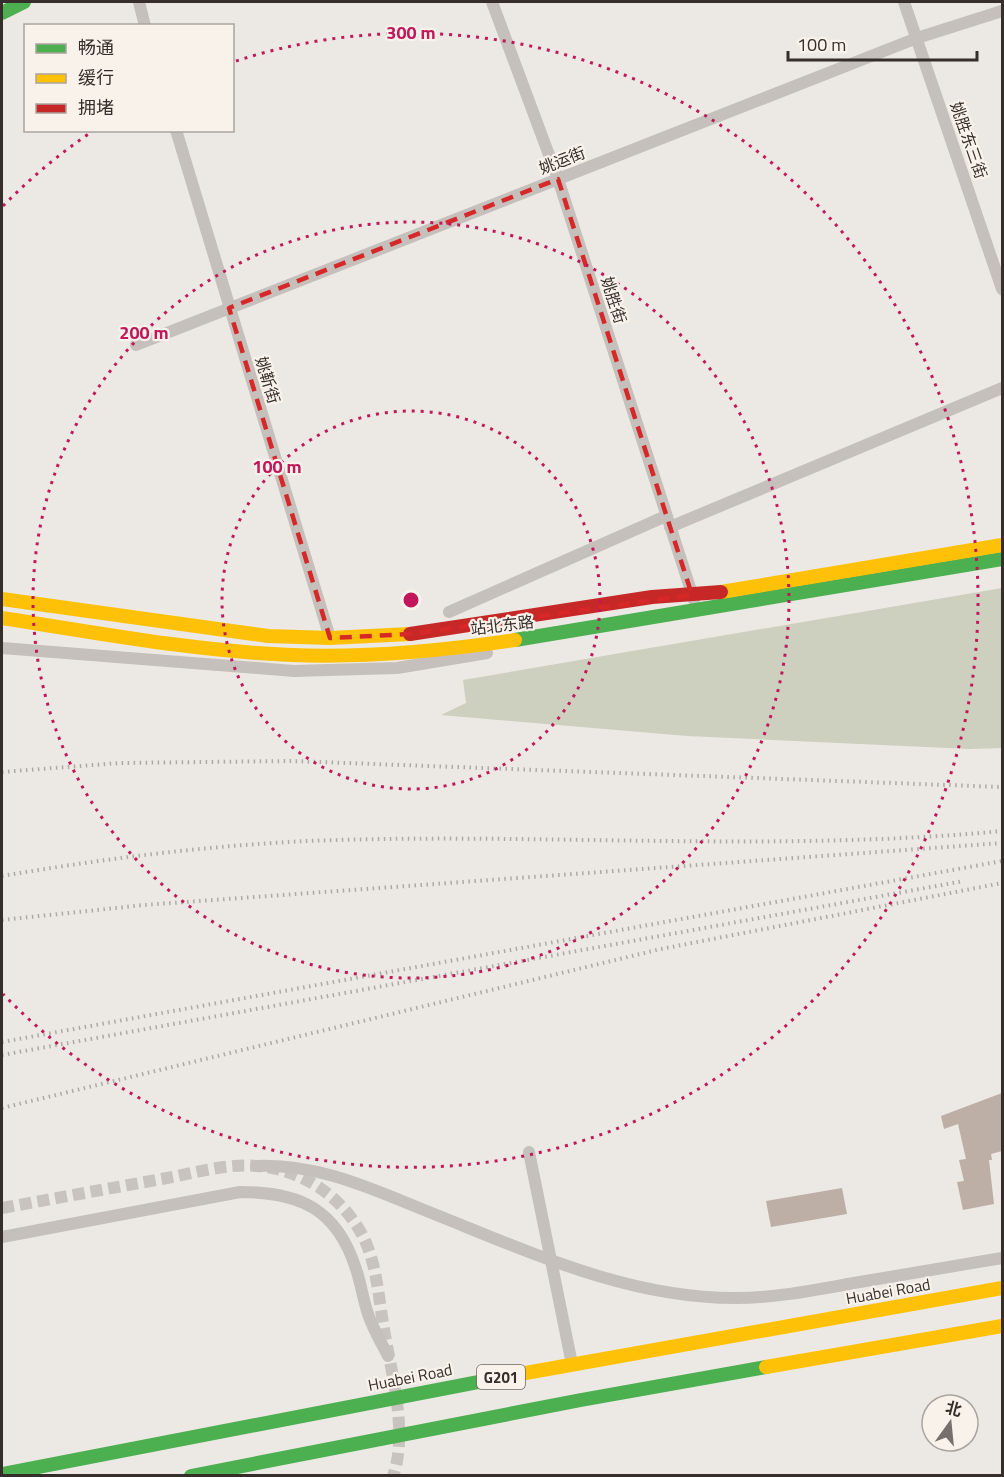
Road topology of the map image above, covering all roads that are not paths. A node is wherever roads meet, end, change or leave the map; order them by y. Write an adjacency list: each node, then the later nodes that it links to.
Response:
1 (24, 2): 6 (main road)
2 (492, 2): 10 (street, 姚胜街)
3 (904, 2): 8 (street, 姚胜东三街)
4 (138, 4): 7 (street)
5 (1002, 11): 8 (street, 姚运街)
6 (2, 13)
7 (144, 24)
8 (916, 38): 10 (street, 姚运街); 11 (street, 姚胜东三街)
9 (177, 132): 12 (street, 姚靳街)
10 (558, 179): 12 (street, 姚运街); 15 (street, 姚胜街)
11 (1002, 289)
12 (229, 308): 13 (street, 姚运街); 24 (street, 姚靳街)
13 (136, 345)
14 (1002, 388): 15 (street)
15 (668, 522): 18 (street, 姚胜街); 21 (street)
16 (1002, 545): 18 (main road, 站北东路)
17 (1002, 559): 20 (main road, 站北东路)
18 (692, 595): 20 (street, 姚胜街); 24 (main road, 站北东路)
19 (2, 599): 24 (main road, 站北东路)
20 (697, 611): 23 (main road, 站北东路)
21 (449, 612)
22 (2, 618): 23 (main road, 站北东路)
23 (555, 635): 25 (street)
24 (330, 638)
25 (2, 648)
26 (529, 1152): 33 (street)
27 (256, 1166): 29 (street, bridge)
28 (2, 1237): 32 (street, bridge)
29 (1002, 1258)
30 (1002, 1288): 33 (main road, Huabei Road / G201)
31 (1002, 1326): 35 (main road, G201)
32 (388, 1356)
33 (572, 1364): 34 (main road, Huabei Road / G201)
34 (4, 1473)
35 (191, 1476)

